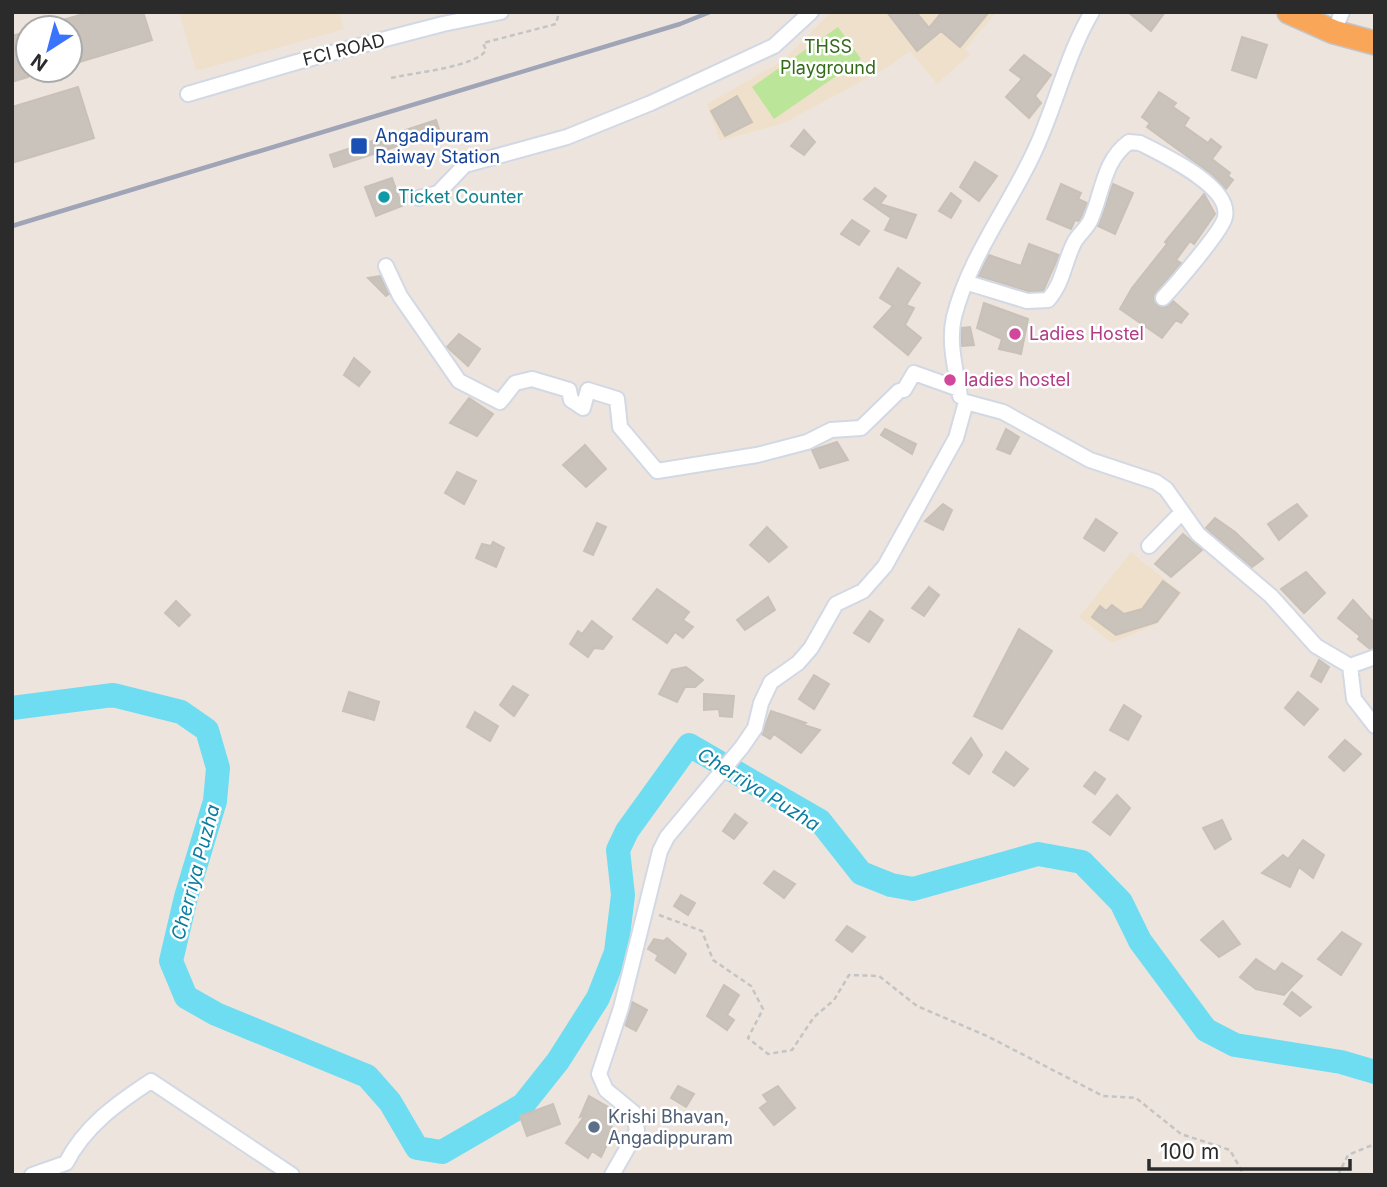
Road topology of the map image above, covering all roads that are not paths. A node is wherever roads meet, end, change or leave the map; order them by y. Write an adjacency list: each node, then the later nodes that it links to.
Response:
1 (501, 12): 7 (street, FCI ROAD)
2 (811, 12): 8 (street)
3 (1092, 12): 10 (street)
4 (1289, 12): 5 (highway)
5 (1338, 22): 6 (highway)
6 (1375, 43)
7 (188, 94)
8 (419, 198)
9 (386, 266): 12 (street)
10 (968, 283): 11 (street); 12 (street)
11 (1163, 298)
12 (962, 396): 13 (street); 20 (street)
13 (1182, 512): 14 (street); 16 (street)
14 (1149, 545)
15 (1375, 657): 16 (street)
16 (1350, 666): 17 (street)
17 (1375, 726)
18 (32, 1175): 19 (street)
19 (292, 1175)
20 (612, 1175)

